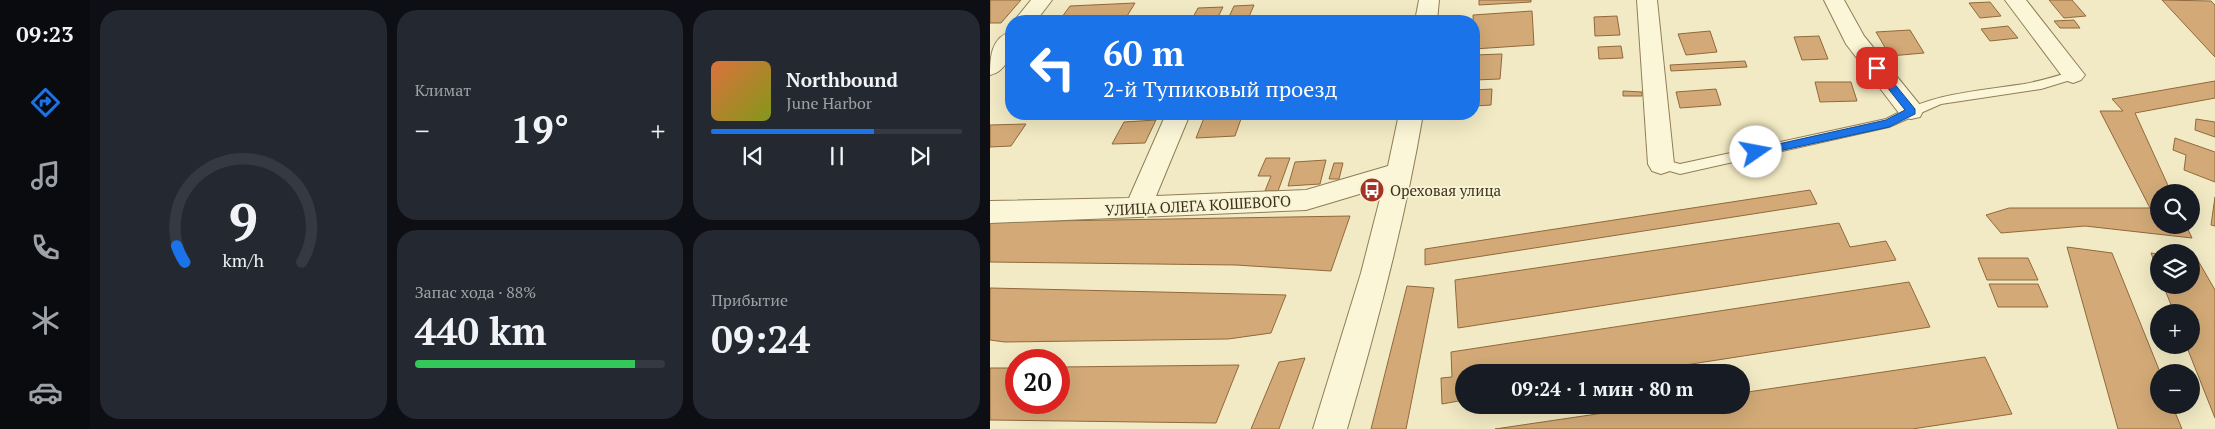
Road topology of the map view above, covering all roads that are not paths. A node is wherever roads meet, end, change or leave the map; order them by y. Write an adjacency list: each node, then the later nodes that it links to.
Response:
1 (1042, 0): 6 (street)
2 (1430, 0): 7 (street)
3 (1647, 0): 14 (street)
4 (1834, 0): 11 (street)
5 (2015, 0): 10 (street)
6 (1030, 15)
7 (1427, 15)
8 (1005, 47): 9 (street)
9 (990, 68)
10 (2073, 75): 11 (lane)
11 (1911, 111): 14 (lane)
12 (1175, 120): 16 (street)
13 (1410, 120): 15 (street)
14 (1661, 164)
15 (1401, 172): 16 (street, УЛИЦА ОЛЕГА КОШЕВОГО); 18 (street)
16 (1138, 208): 17 (street, УЛИЦА ОЛЕГА КОШЕВОГО)
17 (990, 212)
18 (1330, 429)

